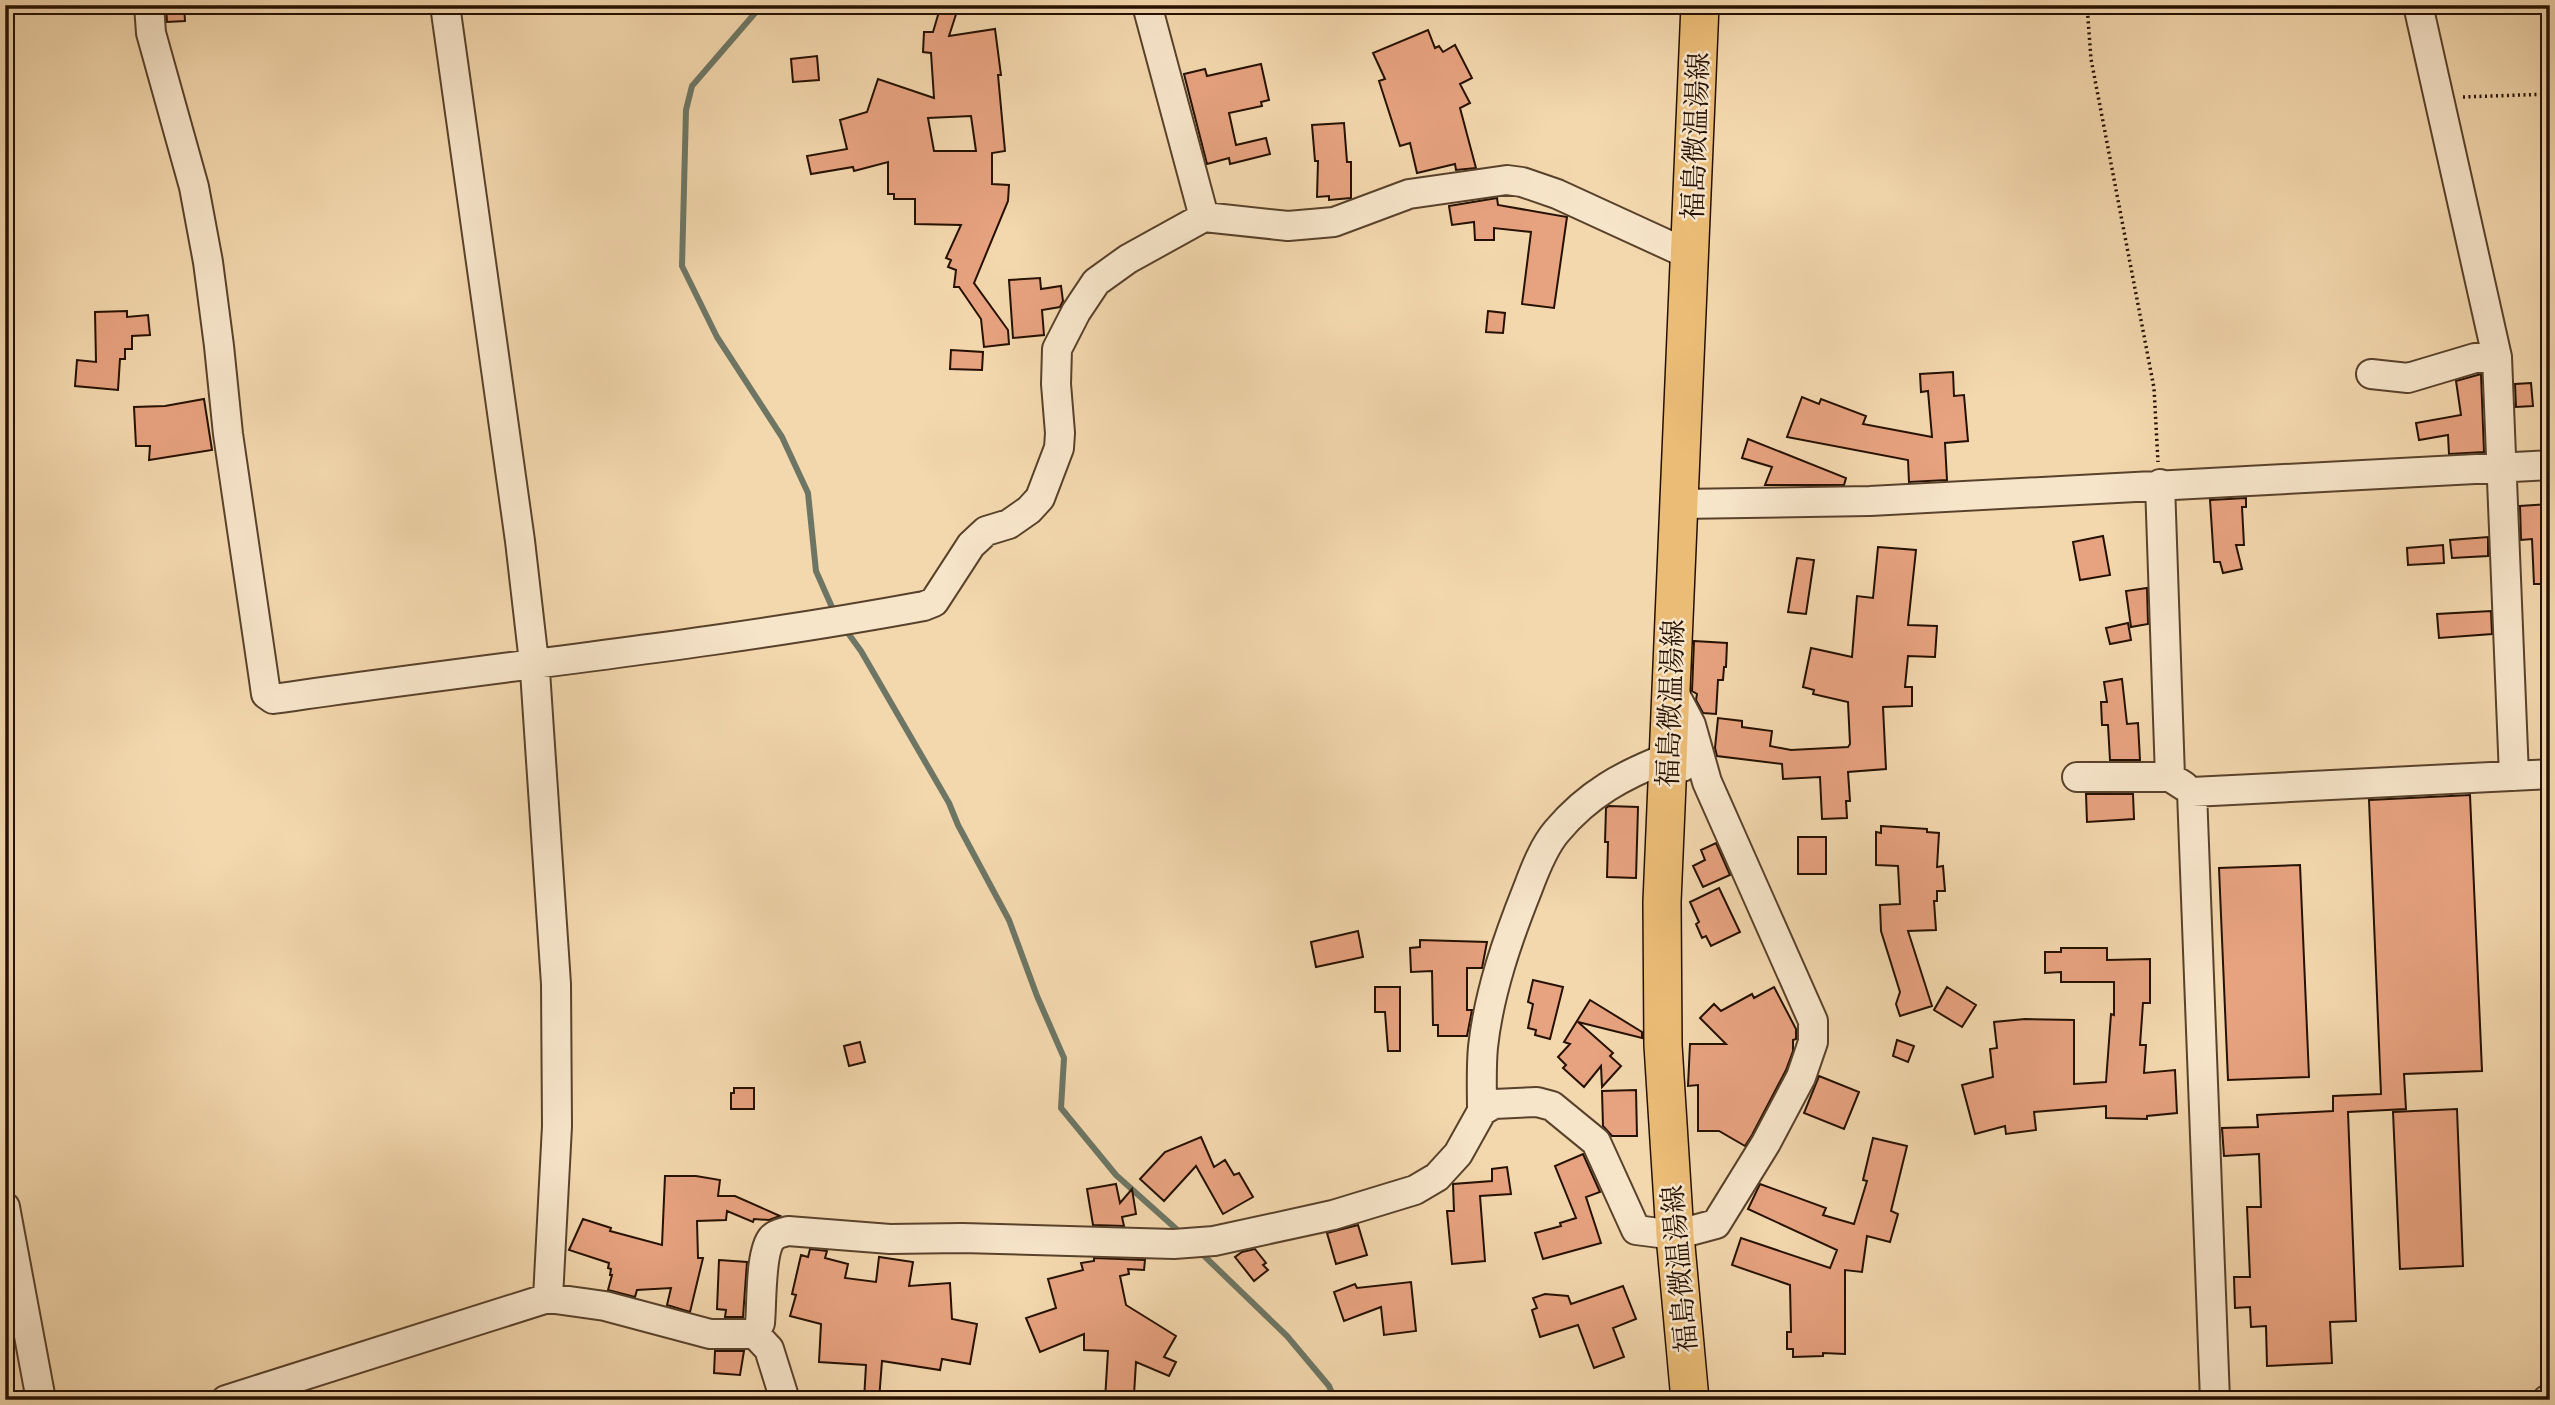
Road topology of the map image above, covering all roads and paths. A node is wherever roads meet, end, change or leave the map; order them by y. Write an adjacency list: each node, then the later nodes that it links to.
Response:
1 (149, 5): 17 (street)
2 (445, 5): 17 (street)
3 (1147, 5): 9 (street)
4 (1700, 5): 10 (main road, 福島微温湯線)
5 (2087, 5): 15 (path)
6 (2418, 5): 8 (street)
7 (2550, 94): 8 (path)
8 (2440, 98): 11 (street)
9 (1204, 217): 10 (street); 17 (street)
10 (1690, 255): 16 (main road, 福島微温湯線)
11 (2497, 357): 12 (street); 14 (street)
12 (2371, 374)
13 (2550, 465): 14 (street)
14 (2501, 468): 15 (street); 22 (street)
15 (2160, 484): 16 (street); 24 (street)
16 (1679, 503): 18 (main road, 福島微温湯線)
17 (534, 665): 28 (street)
18 (1670, 684): 19 (main road, 福島微温湯線); 23 (street)
19 (1667, 758): 23 (street); 25 (street); 27 (main road, 福島微温湯線)
20 (2550, 774): 22 (street)
21 (2077, 776): 24 (street)
22 (2514, 776): 24 (street)
23 (1707, 782): 27 (street)
24 (2181, 785): 35 (street)
25 (1482, 1111): 27 (street); 29 (street)
26 (5, 1207): 31 (street)
27 (1675, 1236): 34 (main road, 福島微温湯線)
28 (548, 1298): 29 (street); 30 (street)
29 (755, 1334): 33 (street)
30 (301, 1389): 32 (street)
31 (41, 1400)
32 (226, 1400)
33 (785, 1400)
34 (1690, 1400)
35 (2215, 1400)

